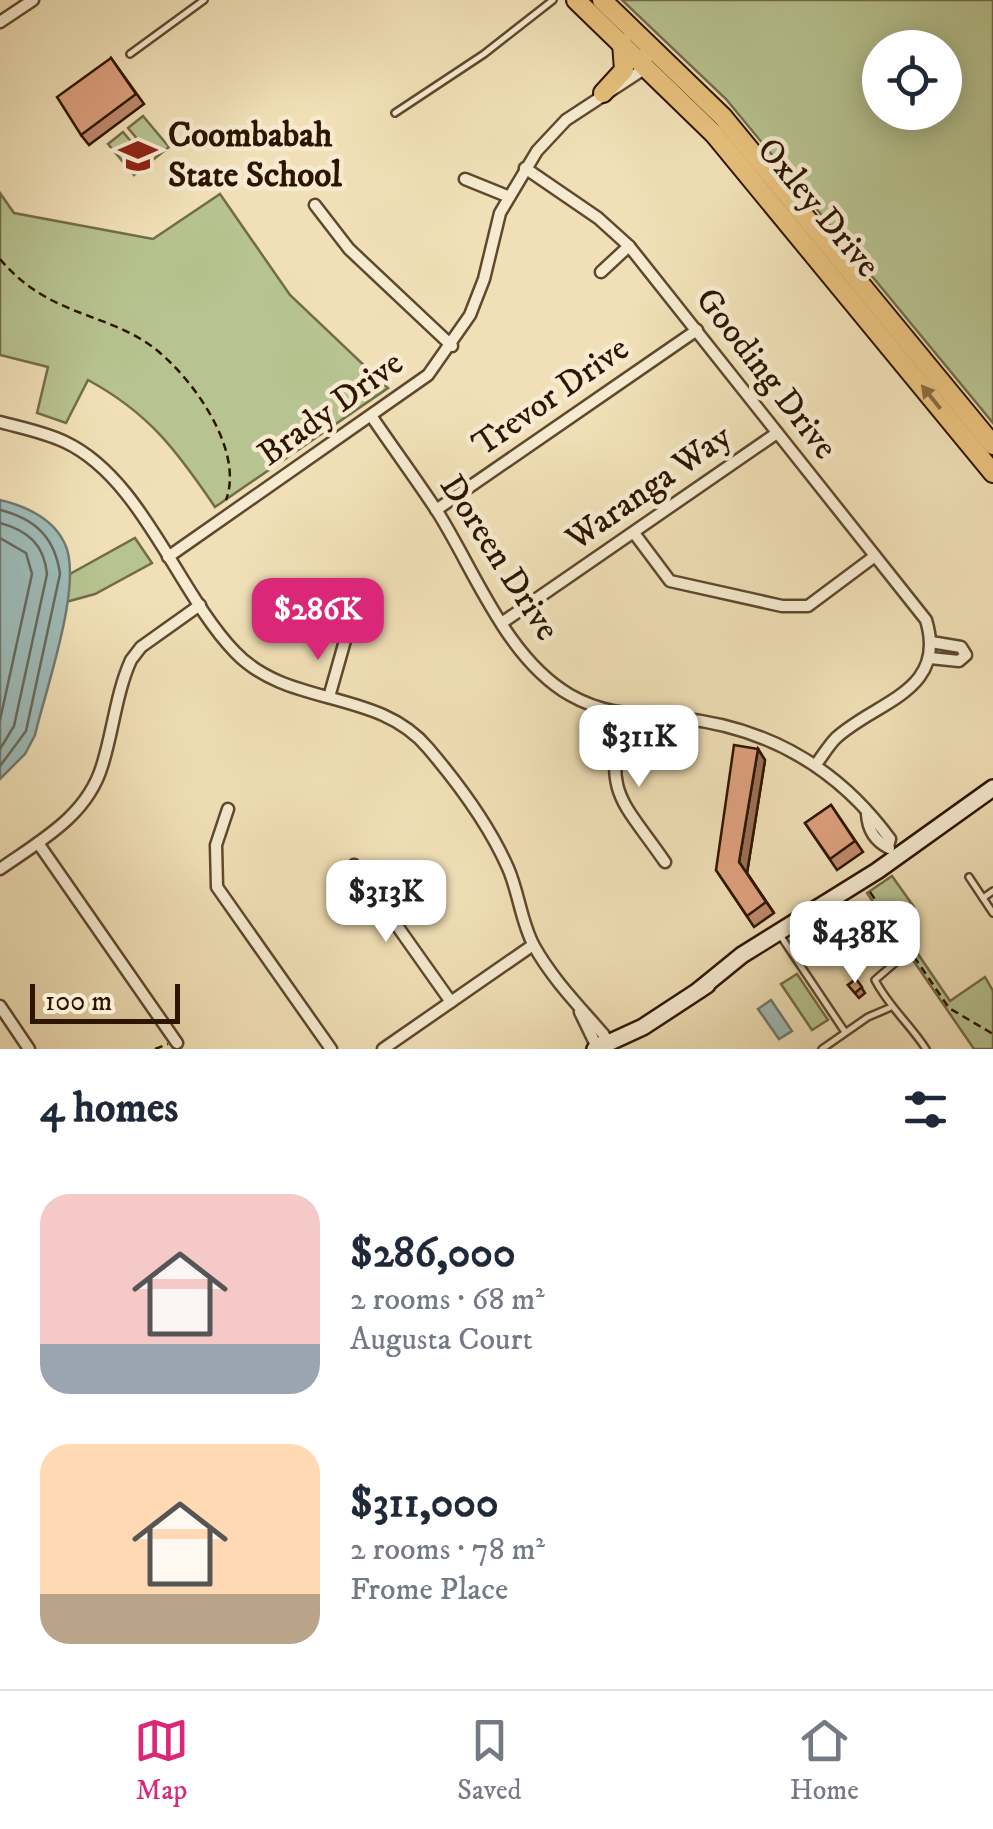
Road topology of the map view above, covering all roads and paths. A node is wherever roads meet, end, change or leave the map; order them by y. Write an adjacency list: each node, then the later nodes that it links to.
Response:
1 (33, 0): 6 (street)
2 (204, 0): 9 (lane)
3 (553, 0): 13 (lane)
4 (576, 0): 8 (main road, Oxley Drive)
5 (602, 0): 7 (main road, Oxley Drive)
6 (0, 22)
7 (644, 40): 10 (street); 11 (main road, Oxley Drive)
8 (622, 43): 10 (main road, Oxley Drive); 12 (main road)
9 (130, 54)
10 (647, 67): 12 (street, Brady Drive); 14 (main road, Oxley Drive)
11 (679, 73): 14 (main road); 27 (main road, Oxley Drive)
12 (603, 93): 15 (street, Brady Drive)
13 (395, 112)
14 (738, 163): 28 (main road, Oxley Drive, one-way to 14)
15 (525, 168): 17 (street, Brady Drive); 19 (street, Gooding Drive)
16 (465, 179): 17 (street)
17 (507, 196): 23 (street, Brady Drive)
18 (315, 205): 23 (street)
19 (629, 246): 21 (street); 22 (street, Gooding Drive)
20 (0, 259): 29 (path)
21 (601, 272)
22 (697, 330): 26 (street, Gooding Drive); 30 (street, Trevor Drive)
23 (452, 346): 24 (street, Brady Drive)
24 (372, 417): 30 (street, Doreen Drive); 33 (street, Brady Drive)
25 (0, 422): 33 (street)
26 (777, 434): 31 (street, Waranga Way); 32 (street, Gooding Drive)
27 (993, 445)
28 (993, 473)
29 (226, 500)
30 (436, 510): 35 (street, Doreen Drive)
31 (634, 533): 32 (street); 35 (street, Waranga Way)
32 (875, 556): 37 (street, Gooding Drive)
33 (168, 557): 34 (street)
34 (200, 606): 39 (street); 44 (street)
35 (504, 622): 40 (street, Doreen Drive)
36 (345, 638): 39 (street)
37 (932, 642): 38 (street); 38 (street, Gooding Drive)
38 (930, 658): 41 (street, Gooding Drive)
39 (329, 697): 55 (street)
40 (621, 714): 41 (street, Doreen Drive); 46 (street)
41 (817, 762): 45 (street, Doreen Drive)
42 (993, 788): 45 (street)
43 (228, 809): 65 (street)
44 (38, 843): 48 (street); 62 (street)
45 (891, 850): 49 (street)
46 (665, 862)
47 (354, 866): 57 (street)
48 (0, 869)
49 (861, 878): 54 (street); 61 (path)
50 (969, 878): 52 (lane)
51 (993, 891): 52 (lane)
52 (983, 898): 53 (lane)
53 (993, 913)
54 (779, 934): 60 (lane); 63 (street)
55 (533, 945): 57 (street); 63 (street)
56 (896, 962): 59 (lane)
57 (452, 1002): 66 (street)
58 (0, 1006): 64 (street)
59 (889, 1008): 60 (lane); 68 (lane)
60 (845, 1032): 67 (lane)
61 (993, 1034)
62 (177, 1043)
63 (604, 1048)
64 (29, 1049)
65 (331, 1049)
66 (383, 1049)
67 (822, 1049)
68 (926, 1049)

